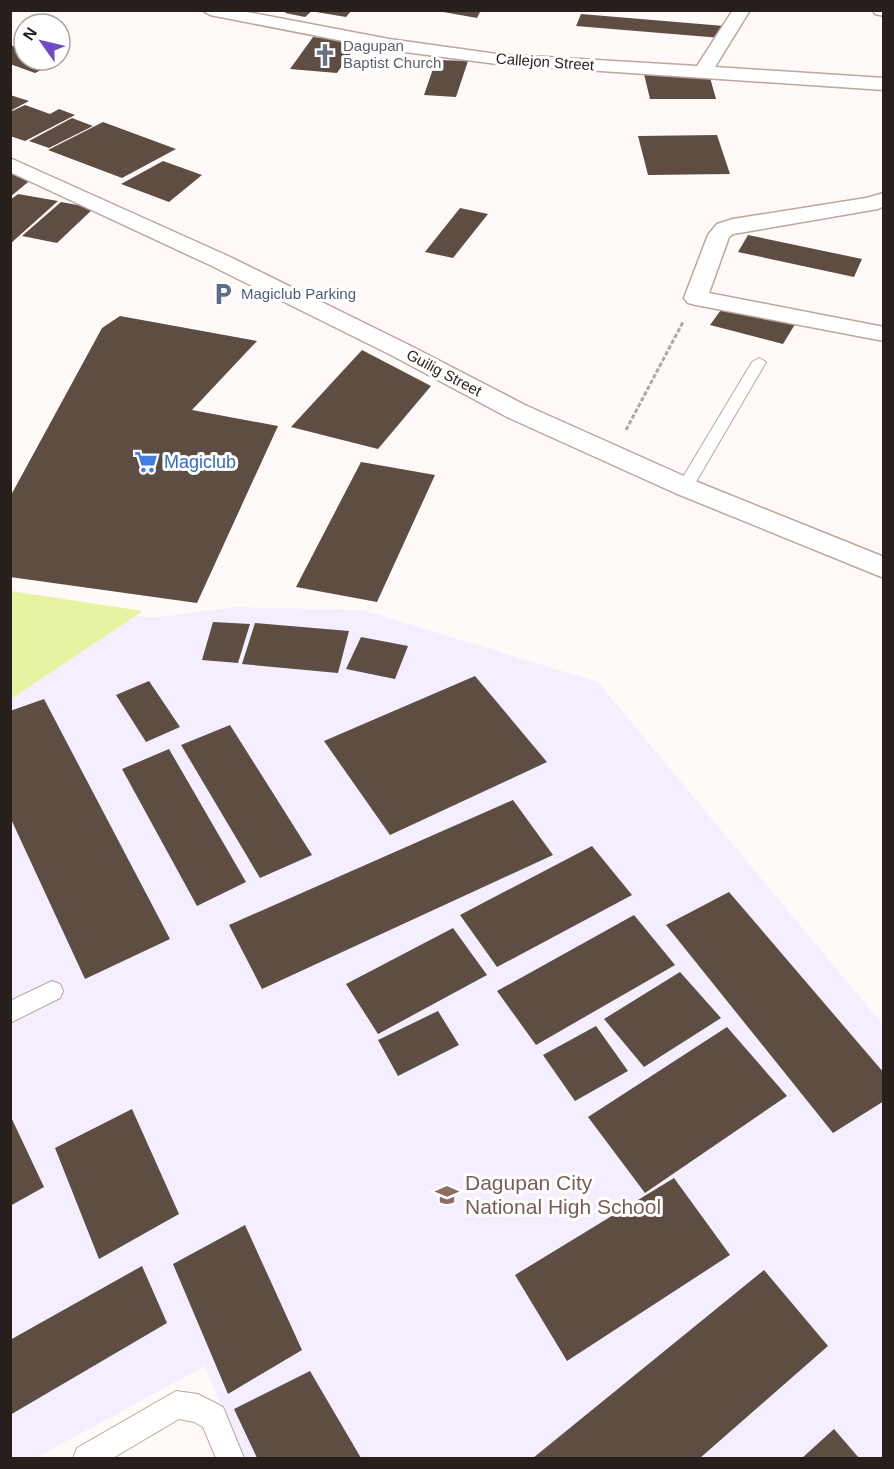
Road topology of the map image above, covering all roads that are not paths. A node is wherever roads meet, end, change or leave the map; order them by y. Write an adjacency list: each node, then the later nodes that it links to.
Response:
1 (210, 10): 3 (street, Callejon Street)
2 (742, 10): 3 (street)
3 (702, 73): 4 (street, Callejon Street)
4 (884, 84)
5 (10, 164): 9 (street, Guilig Street)
6 (884, 199): 7 (street)
7 (884, 334)
8 (759, 362): 9 (lane)
9 (685, 487): 10 (street, Guilig Street)
10 (884, 568)
11 (52, 992): 12 (lane)
12 (10, 1013)
13 (87, 1458): 14 (lane)
14 (230, 1458)

